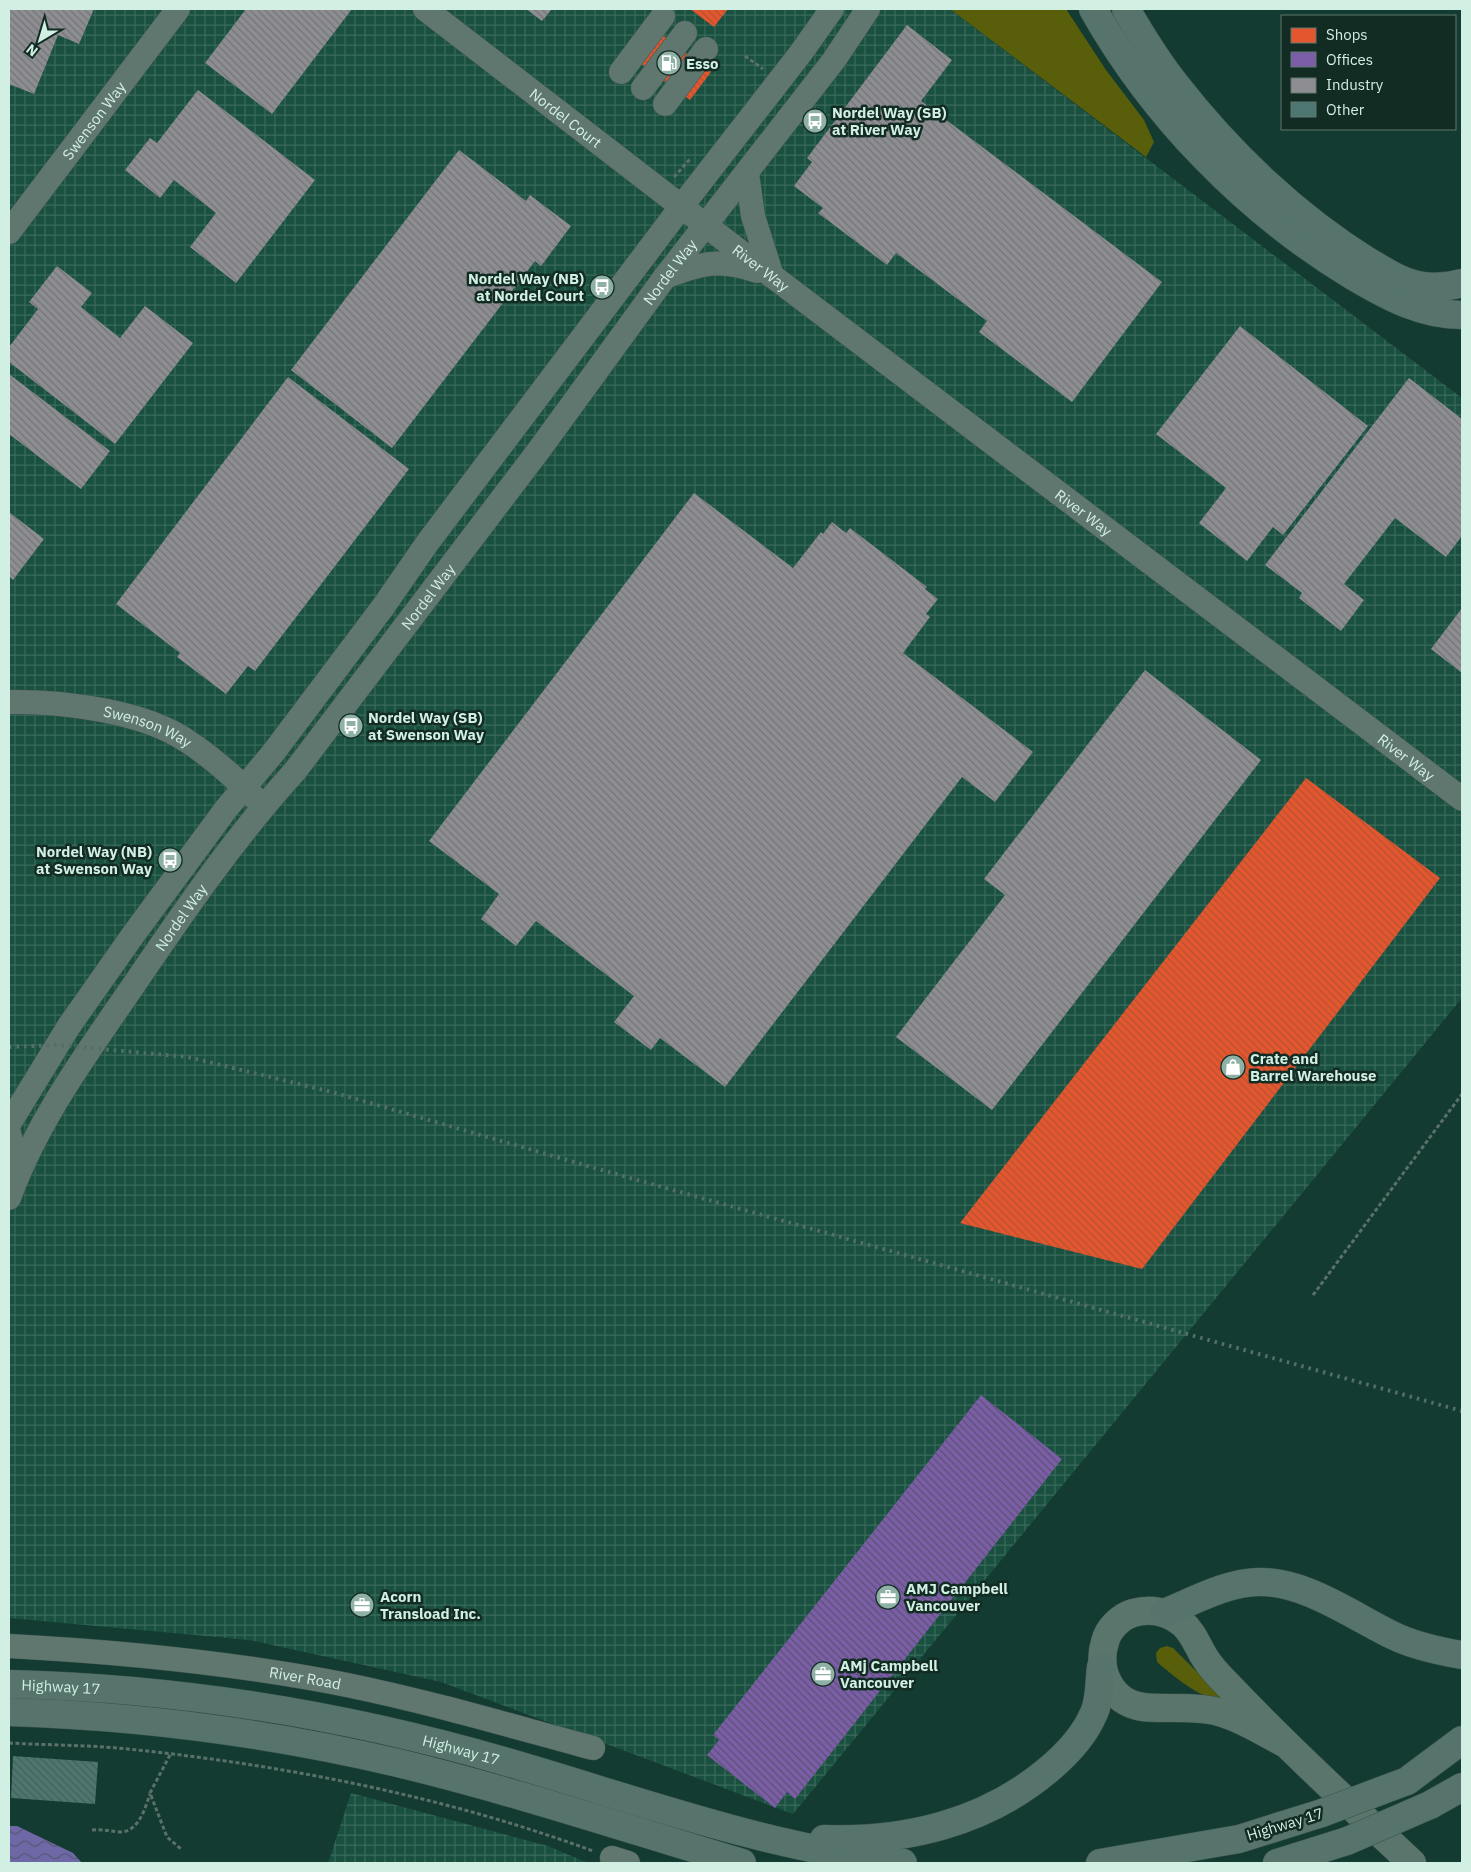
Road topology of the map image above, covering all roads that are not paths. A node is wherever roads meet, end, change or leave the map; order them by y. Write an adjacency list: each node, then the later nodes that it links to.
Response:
1 (178, 9): 11 (street, Swenson Way)
2 (425, 9): 9 (street, Nordel Court)
3 (832, 9): 9 (street, Nordel Way)
4 (868, 9): 8 (street, Nordel Way)
5 (1093, 9): 15 (highway)
6 (1126, 9): 14 (highway)
7 (690, 37): 7 (street)
8 (747, 173): 10 (street, Nordel Way); 12 (street)
9 (681, 207): 10 (street, Nordel Court); 17 (street, Nordel Way)
10 (706, 225): 12 (street, River Way); 13 (street, Nordel Way)
11 (9, 232)
12 (772, 276): 13 (street); 18 (street, River Way)
13 (665, 277): 19 (street, Nordel Way)
14 (1462, 283)
15 (1462, 315)
16 (9, 702): 17 (street, Swenson Way)
17 (244, 787): 19 (street, Swenson Way); 20 (street, Nordel Way)
18 (1462, 799)
19 (263, 806): 23 (street, Nordel Way)
20 (9, 1124)
21 (9, 1133): 22 (street)
22 (9, 1155)
23 (9, 1198)
24 (1164, 1613): 26 (highway); 27 (main road); 31 (main road)
25 (9, 1646): 32 (street, River Road)
26 (1462, 1655)
27 (1101, 1667): 31 (main road); 36 (highway)
28 (9, 1684): 36 (highway, Highway 17)
29 (9, 1712): 37 (highway, Highway 17)
30 (1462, 1740): 34 (highway)
31 (1284, 1743): 41 (main road)
32 (593, 1748)
33 (1462, 1756): 34 (highway, Highway 17)
34 (1407, 1781): 39 (highway, Highway 17, bridge)
35 (1462, 1787): 40 (highway, bridge)
36 (753, 1834): 38 (highway, Highway 17)
37 (742, 1863)
38 (903, 1863)
39 (1100, 1863)
40 (1277, 1863)
41 (1412, 1863)

